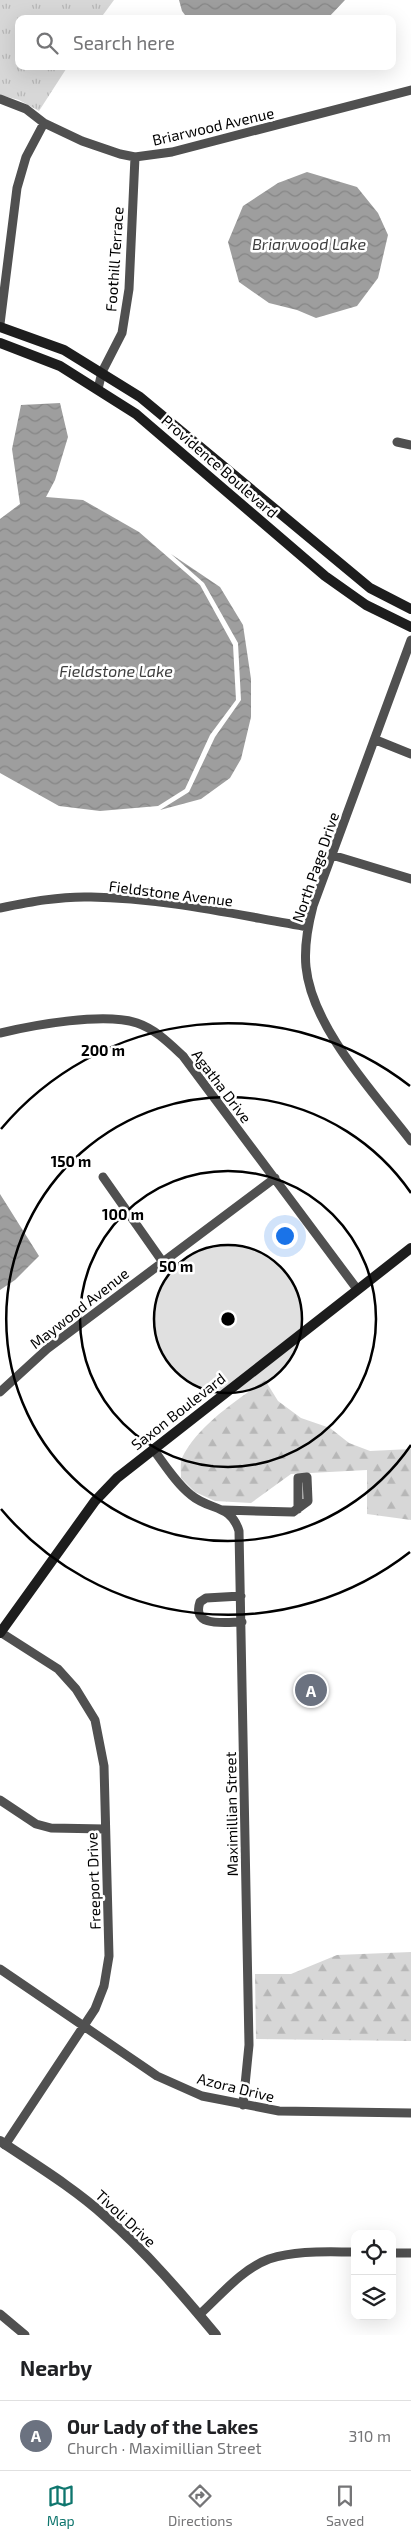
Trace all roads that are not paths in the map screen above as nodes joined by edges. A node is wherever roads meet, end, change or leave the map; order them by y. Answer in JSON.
{"nodes":[{"id":1,"x":411,"y":90,"type":"edge"},
{"id":2,"x":0,"y":100,"type":"edge"},
{"id":3,"x":44,"y":123,"type":"junction"},
{"id":4,"x":135,"y":157,"type":"junction"},
{"id":5,"x":0,"y":325,"type":"edge"},
{"id":6,"x":0,"y":343,"type":"edge"},
{"id":7,"x":102,"y":372,"type":"junction"},
{"id":8,"x":98,"y":388,"type":"junction"},
{"id":9,"x":398,"y":442,"type":"dead end"},
{"id":10,"x":411,"y":445,"type":"edge"},
{"id":11,"x":411,"y":609,"type":"edge"},
{"id":12,"x":411,"y":628,"type":"edge"},
{"id":13,"x":411,"y":640,"type":"edge"},
{"id":14,"x":376,"y":740,"type":"junction"},
{"id":15,"x":411,"y":754,"type":"edge"},
{"id":16,"x":332,"y":855,"type":"junction"},
{"id":17,"x":411,"y":879,"type":"edge"},
{"id":18,"x":0,"y":908,"type":"edge"},
{"id":19,"x":308,"y":927,"type":"junction"},
{"id":20,"x":0,"y":1033,"type":"edge"},
{"id":21,"x":411,"y":1141,"type":"edge"},
{"id":22,"x":103,"y":1177,"type":"dead end"},
{"id":23,"x":275,"y":1178,"type":"junction"},
{"id":24,"x":411,"y":1248,"type":"edge"},
{"id":25,"x":162,"y":1261,"type":"junction"},
{"id":26,"x":357,"y":1289,"type":"junction"},
{"id":27,"x":0,"y":1392,"type":"edge"},
{"id":28,"x":153,"y":1449,"type":"junction"},
{"id":29,"x":298,"y":1509,"type":"dead end"},
{"id":30,"x":223,"y":1510,"type":"junction"},
{"id":31,"x":241,"y":1596,"type":"junction"},
{"id":32,"x":242,"y":1622,"type":"junction"},
{"id":33,"x":0,"y":1632,"type":"edge"},
{"id":34,"x":0,"y":1800,"type":"edge"},
{"id":35,"x":105,"y":1829,"type":"junction"},
{"id":36,"x":0,"y":1969,"type":"edge"},
{"id":37,"x":83,"y":2025,"type":"junction"},
{"id":38,"x":243,"y":2105,"type":"junction"},
{"id":39,"x":411,"y":2113,"type":"edge"},
{"id":40,"x":2,"y":2143,"type":"edge"},
{"id":41,"x":351,"y":2252,"type":"edge"},
{"id":42,"x":396,"y":2252,"type":"edge"},
{"id":43,"x":411,"y":2253,"type":"edge"},
{"id":44,"x":0,"y":2314,"type":"edge"},
{"id":45,"x":199,"y":2315,"type":"junction"},
{"id":46,"x":25,"y":2335,"type":"edge"},
{"id":47,"x":216,"y":2335,"type":"edge"}],
"edges":[{"from":1,"to":4,"type":"street","name":"Briarwood Avenue"},
{"from":2,"to":3,"type":"street","name":"Briarwood Avenue"},
{"from":3,"to":4,"type":"street","name":"Briarwood Avenue"},
{"from":3,"to":5,"type":"street"},
{"from":4,"to":7,"type":"street","name":"Foothill Terrace"},
{"from":5,"to":7,"type":"main road","name":"Providence Boulevard"},
{"from":6,"to":8,"type":"main road","name":"Providence Boulevard"},
{"from":7,"to":8,"type":"street","name":"Foothill Terrace"},
{"from":7,"to":11,"type":"main road","name":"Providence Boulevard"},
{"from":8,"to":12,"type":"main road","name":"Providence Boulevard"},
{"from":9,"to":10,"type":"street"},
{"from":13,"to":14,"type":"street","name":"North Page Drive"},
{"from":14,"to":15,"type":"street"},
{"from":14,"to":16,"type":"street","name":"North Page Drive"},
{"from":16,"to":17,"type":"street"},
{"from":16,"to":19,"type":"street","name":"North Page Drive"},
{"from":18,"to":19,"type":"street","name":"Fieldstone Avenue"},
{"from":19,"to":21,"type":"street","name":"North Page Drive"},
{"from":20,"to":23,"type":"street","name":"Agatha Drive"},
{"from":22,"to":25,"type":"street"},
{"from":23,"to":25,"type":"street","name":"Maywood Avenue"},
{"from":23,"to":26,"type":"street","name":"Agatha Drive"},
{"from":24,"to":26,"type":"main road","name":"Saxon Boulevard"},
{"from":25,"to":27,"type":"street","name":"Maywood Avenue"},
{"from":26,"to":28,"type":"main road","name":"Saxon Boulevard"},
{"from":28,"to":30,"type":"street"},
{"from":28,"to":33,"type":"main road","name":"Saxon Boulevard"},
{"from":29,"to":30,"type":"street"},
{"from":30,"to":31,"type":"street","name":"Maximillian Street"},
{"from":31,"to":32,"type":"street","name":"Maximillian Street"},
{"from":31,"to":32,"type":"street"},
{"from":32,"to":38,"type":"street","name":"Maximillian Street"},
{"from":33,"to":35,"type":"street","name":"Freeport Drive"},
{"from":34,"to":35,"type":"street"},
{"from":35,"to":37,"type":"street","name":"Freeport Drive"},
{"from":36,"to":37,"type":"street","name":"Azora Drive"},
{"from":37,"to":38,"type":"street","name":"Azora Drive"},
{"from":37,"to":40,"type":"street","name":"Freeport Drive"},
{"from":38,"to":39,"type":"street","name":"Azora Drive"},
{"from":40,"to":45,"type":"street","name":"Tivoli Drive"},
{"from":41,"to":45,"type":"street"},
{"from":42,"to":43,"type":"street"},
{"from":44,"to":46,"type":"street"},
{"from":45,"to":47,"type":"street","name":"Tivoli Drive"}]}
